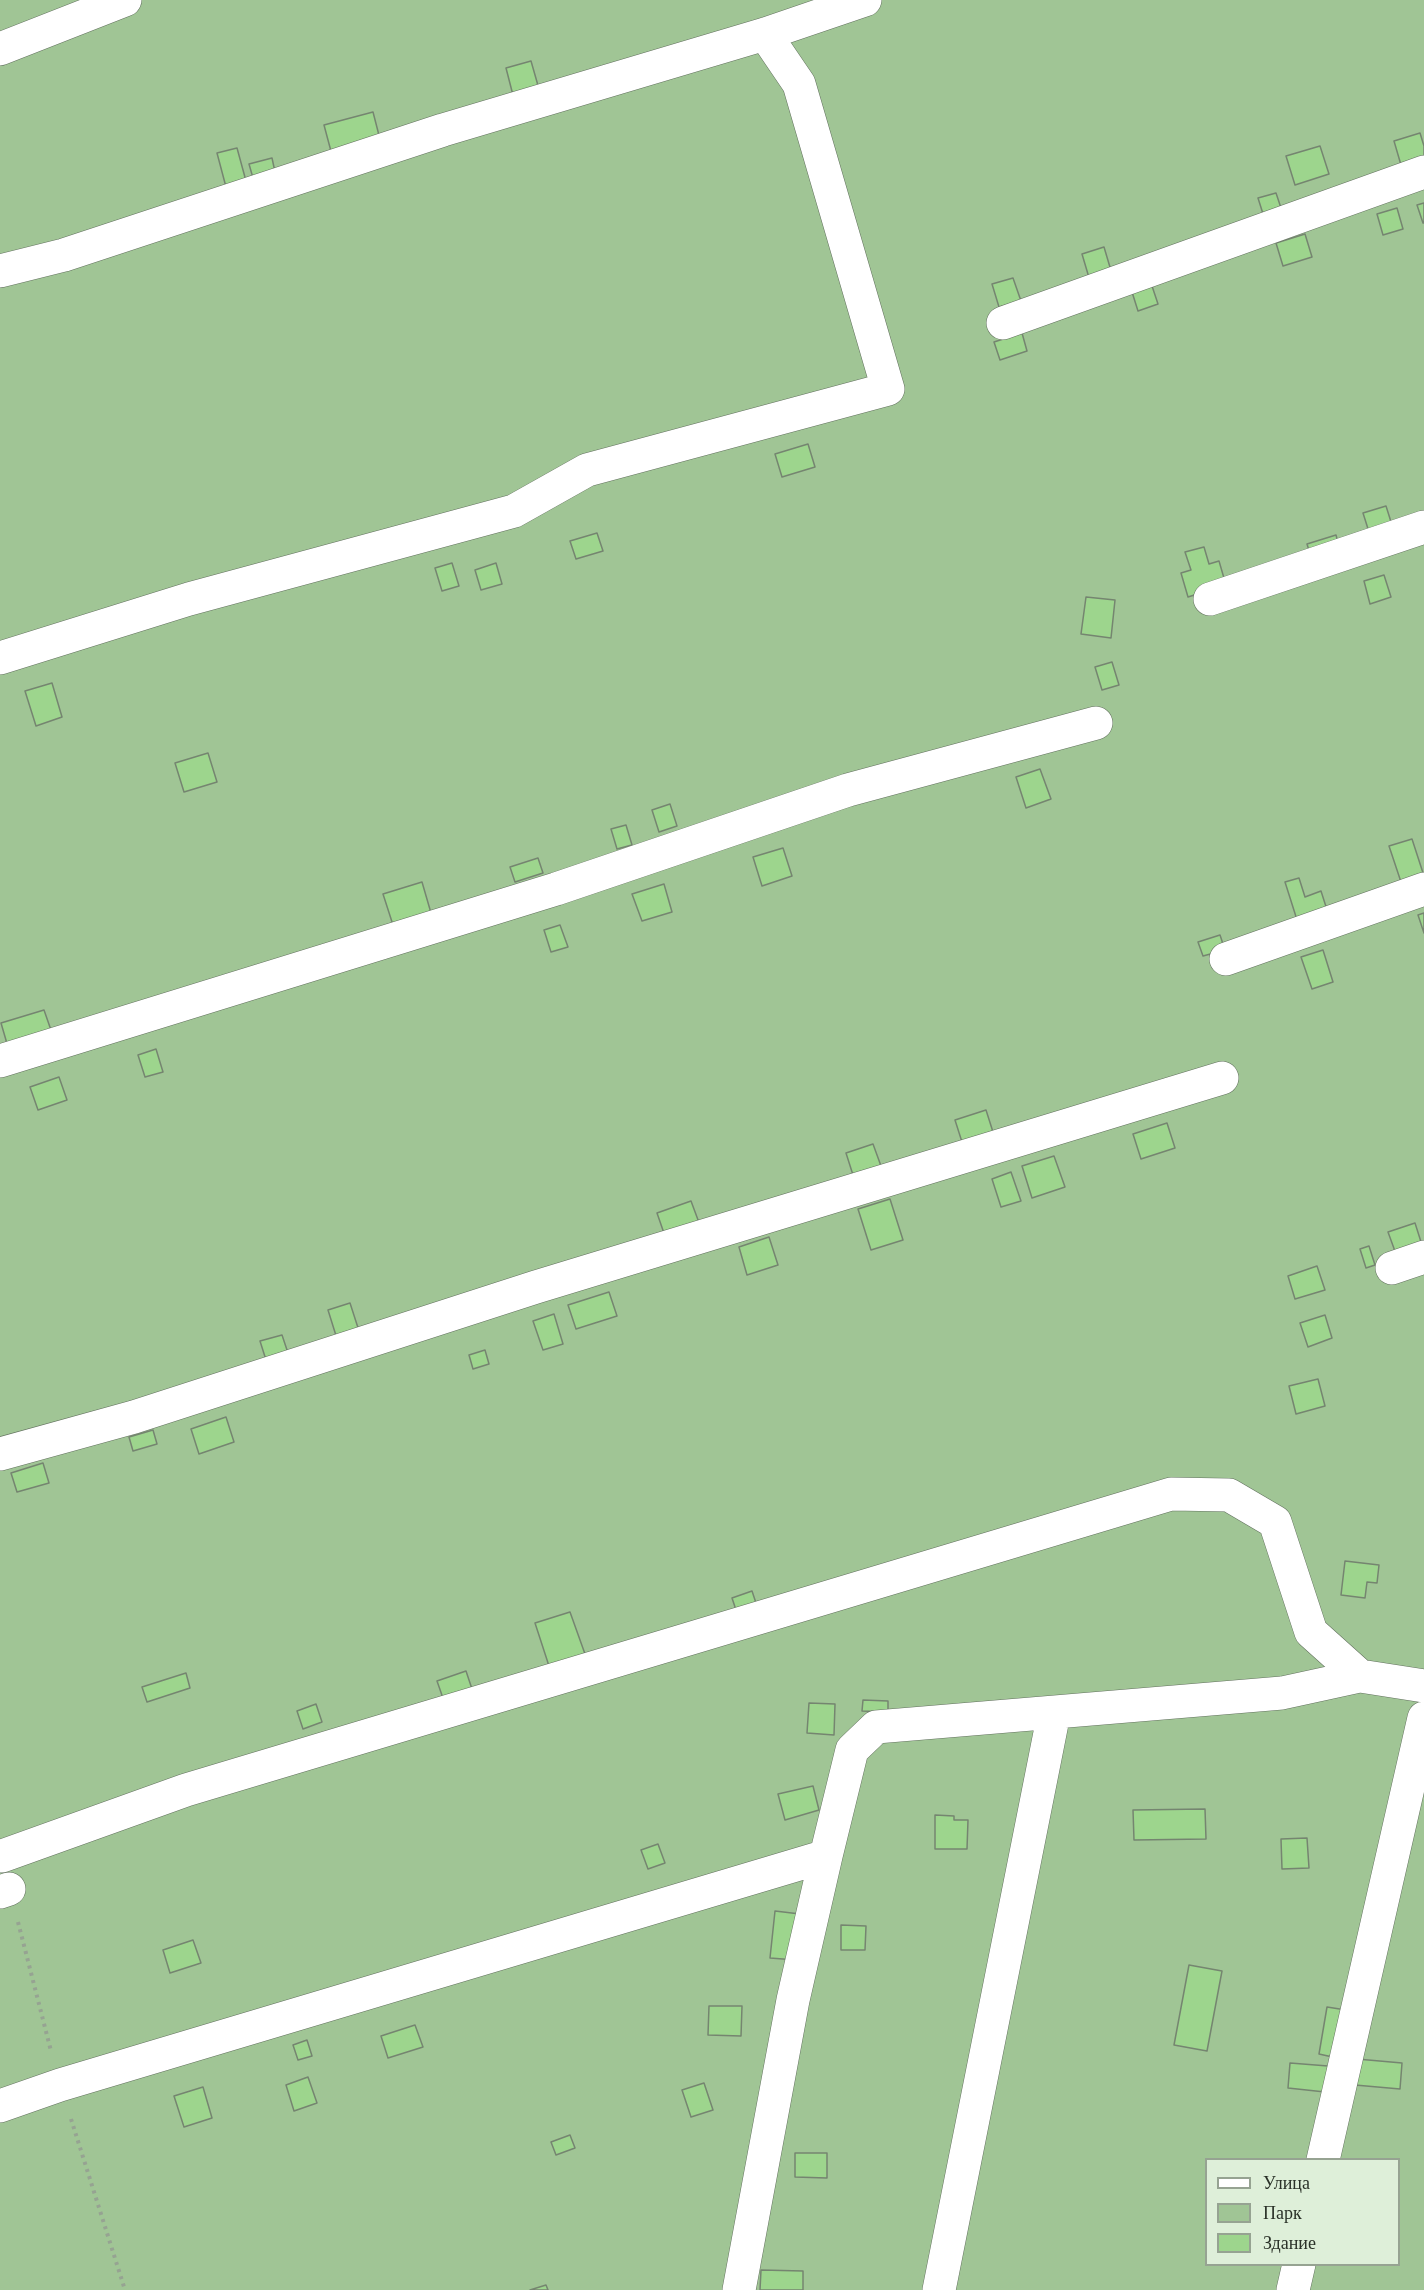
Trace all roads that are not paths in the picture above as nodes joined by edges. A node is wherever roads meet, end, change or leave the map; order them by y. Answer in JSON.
{"nodes":[{"id":1,"x":121,"y":0,"type":"edge"},
{"id":2,"x":865,"y":0,"type":"edge"},
{"id":3,"x":765,"y":34,"type":"junction"},
{"id":4,"x":0,"y":49,"type":"edge"},
{"id":5,"x":1424,"y":172,"type":"edge"},
{"id":6,"x":0,"y":271,"type":"edge"},
{"id":7,"x":1003,"y":323,"type":"dead end"},
{"id":8,"x":1424,"y":527,"type":"edge"},
{"id":9,"x":1210,"y":599,"type":"dead end"},
{"id":10,"x":0,"y":658,"type":"edge"},
{"id":11,"x":1096,"y":723,"type":"dead end"},
{"id":12,"x":1424,"y":889,"type":"edge"},
{"id":13,"x":1226,"y":959,"type":"dead end"},
{"id":14,"x":0,"y":1061,"type":"edge"},
{"id":15,"x":1222,"y":1078,"type":"dead end"},
{"id":16,"x":1424,"y":1257,"type":"edge"},
{"id":17,"x":1392,"y":1268,"type":"dead end"},
{"id":18,"x":0,"y":1454,"type":"edge"},
{"id":19,"x":1360,"y":1676,"type":"junction"},
{"id":20,"x":1424,"y":1686,"type":"edge"},
{"id":21,"x":1054,"y":1713,"type":"junction"},
{"id":22,"x":1424,"y":1718,"type":"edge"},
{"id":23,"x":2,"y":1856,"type":"dead end"},
{"id":24,"x":826,"y":1856,"type":"junction"},
{"id":25,"x":0,"y":2106,"type":"edge"},
{"id":26,"x":1323,"y":2158,"type":"edge"},
{"id":27,"x":1299,"y":2266,"type":"edge"},
{"id":28,"x":739,"y":2290,"type":"edge"},
{"id":29,"x":939,"y":2290,"type":"edge"},
{"id":30,"x":1293,"y":2290,"type":"edge"}],
"edges":[{"from":1,"to":4,"type":"lane"},
{"from":2,"to":3,"type":"lane"},
{"from":3,"to":6,"type":"lane"},
{"from":3,"to":10,"type":"lane"},
{"from":5,"to":7,"type":"lane"},
{"from":8,"to":9,"type":"lane"},
{"from":11,"to":14,"type":"lane"},
{"from":12,"to":13,"type":"lane"},
{"from":15,"to":18,"type":"lane"},
{"from":16,"to":17,"type":"lane"},
{"from":19,"to":20,"type":"lane"},
{"from":19,"to":21,"type":"lane"},
{"from":19,"to":23,"type":"lane"},
{"from":21,"to":24,"type":"lane"},
{"from":21,"to":29,"type":"lane"},
{"from":22,"to":26,"type":"lane"},
{"from":24,"to":25,"type":"lane"},
{"from":24,"to":28,"type":"lane"},
{"from":27,"to":30,"type":"lane"}]}
